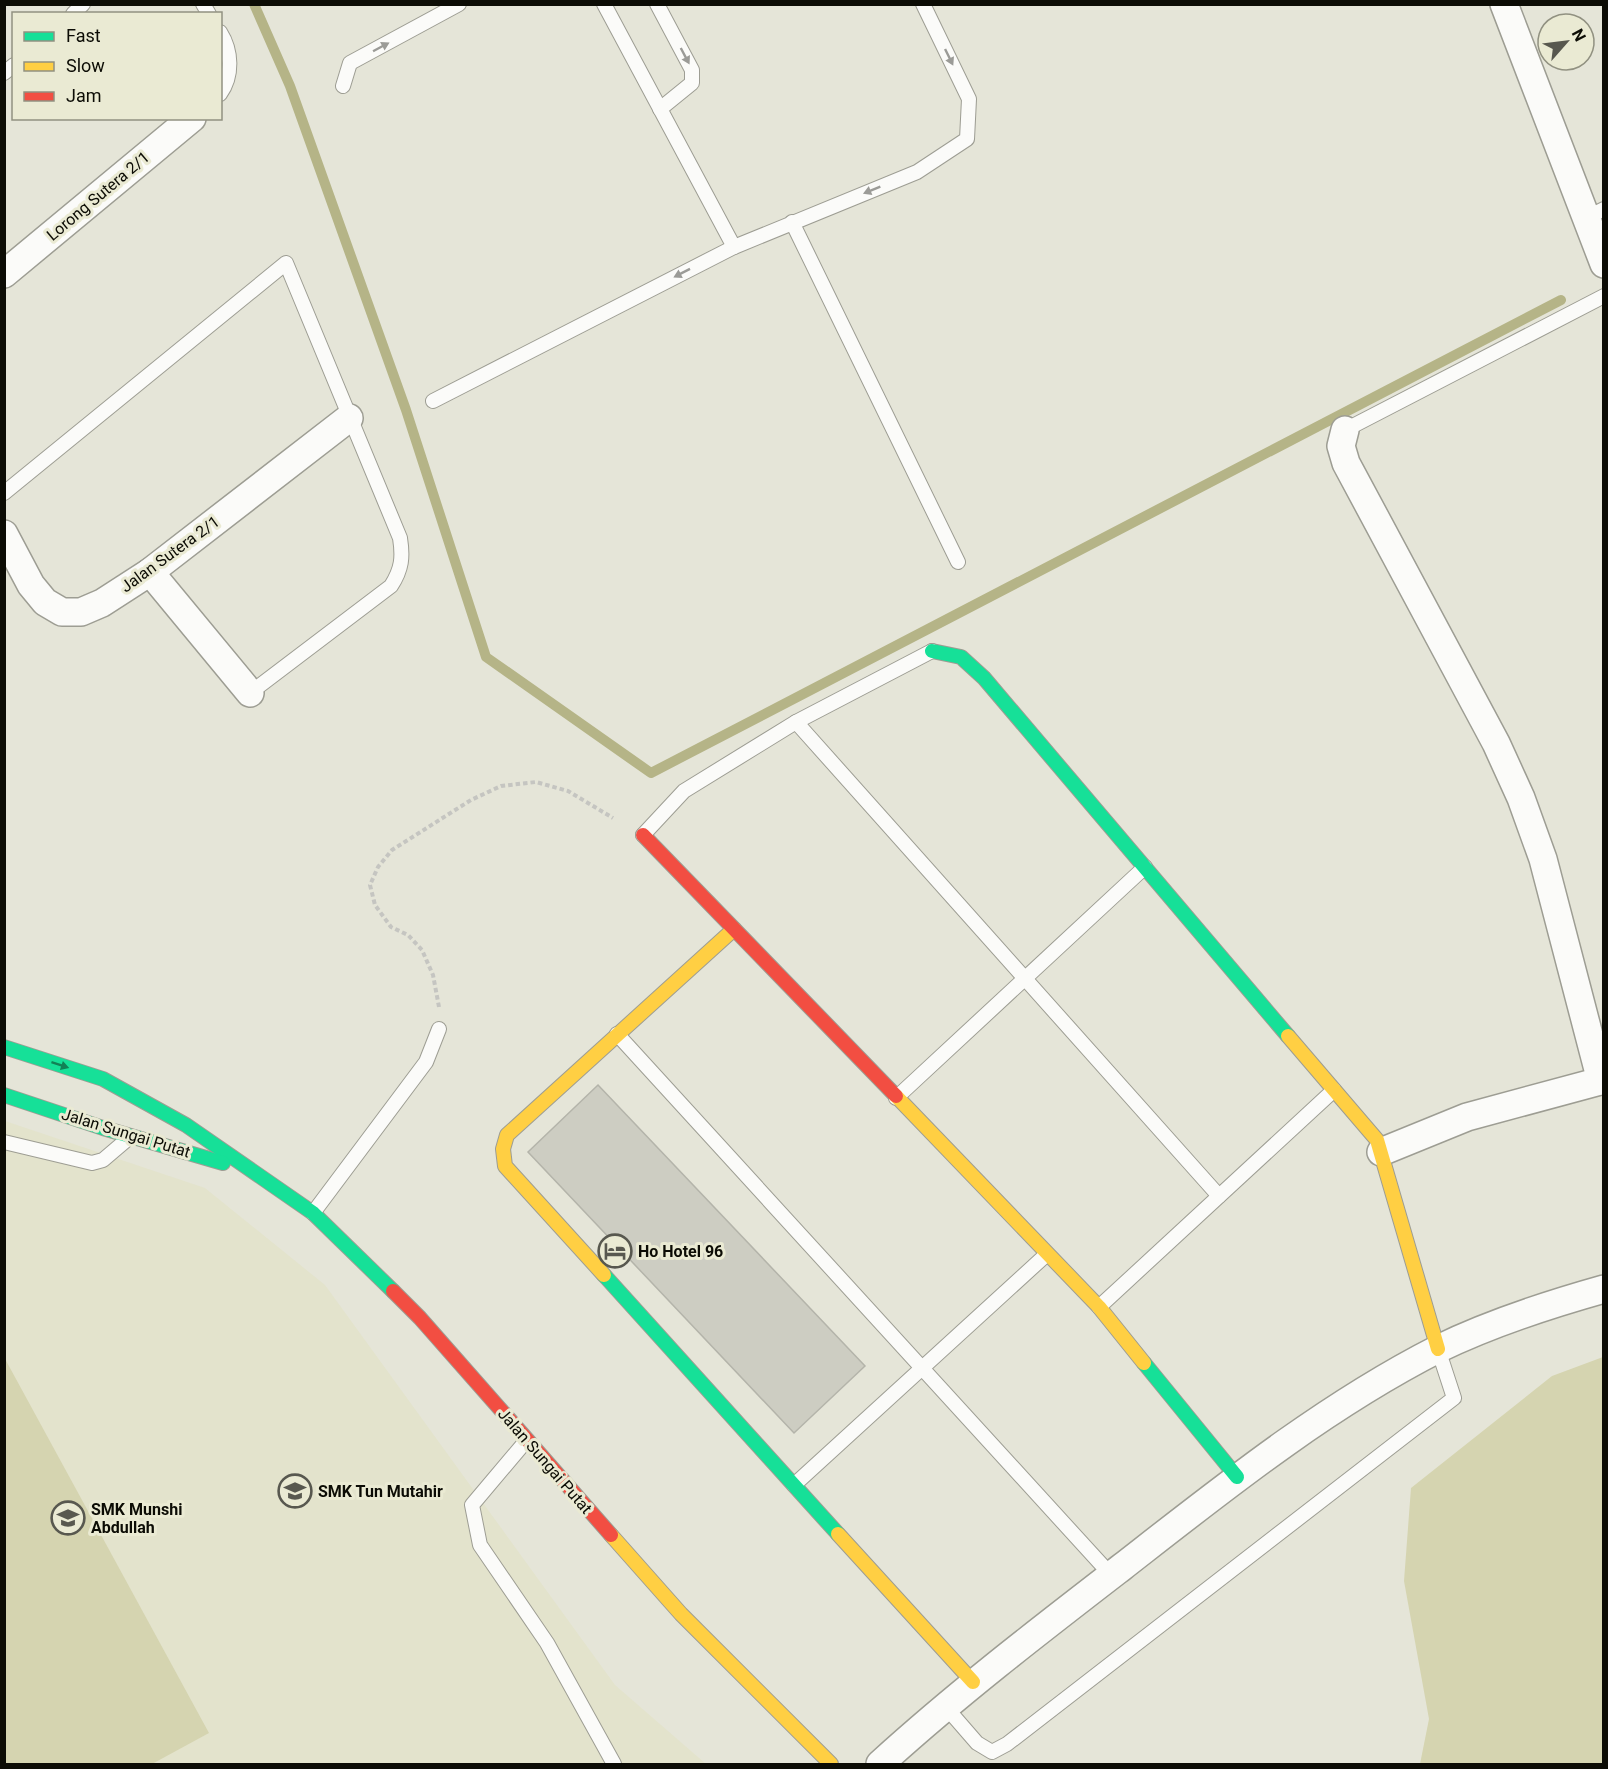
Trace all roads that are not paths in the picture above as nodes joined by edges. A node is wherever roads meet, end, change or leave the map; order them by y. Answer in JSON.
{"nodes":[{"id":1,"x":459,"y":4,"type":"edge"},
{"id":2,"x":604,"y":4,"type":"edge"},
{"id":3,"x":657,"y":4,"type":"edge"},
{"id":4,"x":923,"y":4,"type":"edge"},
{"id":5,"x":1504,"y":4,"type":"edge"},
{"id":6,"x":222,"y":37,"type":"edge"},
{"id":7,"x":343,"y":86,"type":"dead end"},
{"id":8,"x":222,"y":91,"type":"edge"},
{"id":9,"x":660,"y":109,"type":"junction"},
{"id":10,"x":190,"y":120,"type":"edge"},
{"id":11,"x":1595,"y":214,"type":"edge"},
{"id":12,"x":792,"y":222,"type":"junction"},
{"id":13,"x":734,"y":246,"type":"junction"},
{"id":14,"x":1604,"y":264,"type":"edge"},
{"id":15,"x":4,"y":274,"type":"edge"},
{"id":16,"x":1604,"y":296,"type":"edge"},
{"id":17,"x":433,"y":401,"type":"dead end"},
{"id":18,"x":349,"y":418,"type":"junction"},
{"id":19,"x":1345,"y":430,"type":"joint"},
{"id":20,"x":4,"y":493,"type":"edge"},
{"id":21,"x":4,"y":534,"type":"edge"},
{"id":22,"x":958,"y":562,"type":"dead end"},
{"id":23,"x":150,"y":572,"type":"junction"},
{"id":24,"x":932,"y":651,"type":"joint"},
{"id":25,"x":250,"y":693,"type":"joint"},
{"id":26,"x":796,"y":722,"type":"junction"},
{"id":27,"x":642,"y":835,"type":"joint"},
{"id":28,"x":1145,"y":867,"type":"junction"},
{"id":29,"x":734,"y":929,"type":"junction"},
{"id":30,"x":1024,"y":978,"type":"junction"},
{"id":31,"x":439,"y":1029,"type":"road end"},
{"id":32,"x":616,"y":1033,"type":"junction"},
{"id":33,"x":4,"y":1047,"type":"edge"},
{"id":34,"x":1602,"y":1080,"type":"edge"},
{"id":35,"x":1334,"y":1090,"type":"junction"},
{"id":36,"x":4,"y":1095,"type":"edge"},
{"id":37,"x":896,"y":1098,"type":"junction"},
{"id":38,"x":131,"y":1136,"type":"junction"},
{"id":39,"x":4,"y":1142,"type":"edge"},
{"id":40,"x":1381,"y":1152,"type":"junction"},
{"id":41,"x":248,"y":1170,"type":"junction"},
{"id":42,"x":1219,"y":1196,"type":"junction"},
{"id":43,"x":313,"y":1213,"type":"junction"},
{"id":44,"x":1047,"y":1254,"type":"junction"},
{"id":45,"x":1604,"y":1289,"type":"edge"},
{"id":46,"x":1099,"y":1307,"type":"junction"},
{"id":47,"x":1438,"y":1349,"type":"junction"},
{"id":48,"x":922,"y":1368,"type":"junction"},
{"id":49,"x":526,"y":1441,"type":"junction"},
{"id":50,"x":1237,"y":1477,"type":"junction"},
{"id":51,"x":794,"y":1485,"type":"junction"},
{"id":52,"x":1112,"y":1575,"type":"junction"},
{"id":53,"x":974,"y":1682,"type":"junction"},
{"id":54,"x":944,"y":1706,"type":"junction"},
{"id":55,"x":614,"y":1764,"type":"edge"},
{"id":56,"x":831,"y":1764,"type":"edge"},
{"id":57,"x":880,"y":1764,"type":"edge"}],
"edges":[{"from":7,"to":1,"type":"lane","one_way":true},
{"from":2,"to":9,"type":"lane"},
{"from":3,"to":9,"type":"lane","one_way":true},
{"from":4,"to":12,"type":"lane","one_way":true},
{"from":5,"to":11,"type":"street"},
{"from":6,"to":8,"type":"lane"},
{"from":9,"to":13,"type":"lane"},
{"from":10,"to":15,"type":"street","name":"Lorong Sutera 2/1"},
{"from":11,"to":14,"type":"street"},
{"from":12,"to":13,"type":"lane"},
{"from":12,"to":22,"type":"lane"},
{"from":13,"to":17,"type":"lane","one_way":true},
{"from":16,"to":19,"type":"lane"},
{"from":18,"to":20,"type":"lane"},
{"from":18,"to":23,"type":"street","name":"Jalan Sutera 2/1"},
{"from":18,"to":25,"type":"lane"},
{"from":19,"to":34,"type":"street"},
{"from":21,"to":23,"type":"street","name":"Jalan Sutera 2/1"},
{"from":23,"to":25,"type":"street"},
{"from":24,"to":26,"type":"lane"},
{"from":24,"to":28,"type":"street"},
{"from":26,"to":27,"type":"lane"},
{"from":26,"to":30,"type":"lane"},
{"from":27,"to":29,"type":"street"},
{"from":28,"to":30,"type":"lane"},
{"from":28,"to":35,"type":"street"},
{"from":29,"to":32,"type":"street"},
{"from":29,"to":37,"type":"street"},
{"from":30,"to":37,"type":"lane"},
{"from":30,"to":42,"type":"lane"},
{"from":31,"to":43,"type":"lane"},
{"from":32,"to":48,"type":"lane"},
{"from":32,"to":51,"type":"street"},
{"from":33,"to":41,"type":"street","name":"Jalan Sungai Putat","one_way":true},
{"from":34,"to":40,"type":"street"},
{"from":35,"to":40,"type":"street"},
{"from":35,"to":42,"type":"lane"},
{"from":36,"to":38,"type":"street","name":"Jalan Sungai Putat"},
{"from":37,"to":44,"type":"street"},
{"from":38,"to":39,"type":"lane"},
{"from":38,"to":41,"type":"street","name":"Jalan Sungai Putat"},
{"from":40,"to":47,"type":"street"},
{"from":41,"to":43,"type":"street","name":"Jalan Sungai Putat"},
{"from":42,"to":46,"type":"lane"},
{"from":43,"to":49,"type":"street","name":"Jalan Sungai Putat"},
{"from":44,"to":46,"type":"street"},
{"from":44,"to":48,"type":"lane"},
{"from":45,"to":47,"type":"street"},
{"from":46,"to":50,"type":"street"},
{"from":47,"to":50,"type":"street"},
{"from":47,"to":54,"type":"lane"},
{"from":48,"to":51,"type":"lane"},
{"from":48,"to":52,"type":"lane"},
{"from":49,"to":55,"type":"lane"},
{"from":49,"to":56,"type":"street","name":"Jalan Sungai Putat"},
{"from":50,"to":52,"type":"street"},
{"from":51,"to":53,"type":"street"},
{"from":52,"to":53,"type":"street"},
{"from":53,"to":54,"type":"street"},
{"from":54,"to":57,"type":"street"}]}
